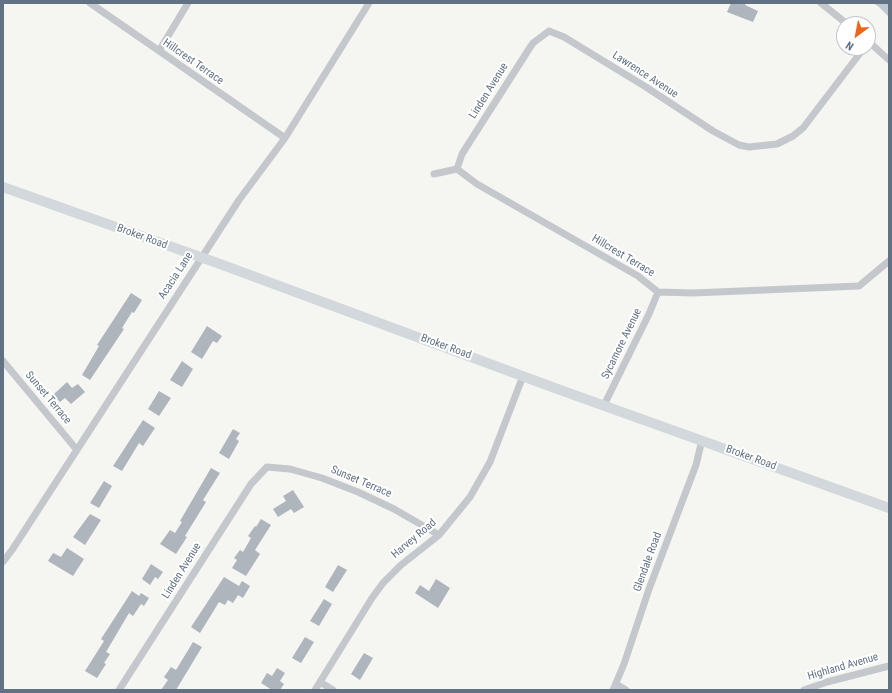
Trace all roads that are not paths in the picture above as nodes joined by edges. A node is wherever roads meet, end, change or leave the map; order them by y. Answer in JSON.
{"nodes":[{"id":1,"x":90,"y":3,"type":"edge"},
{"id":2,"x":188,"y":3,"type":"edge"},
{"id":3,"x":369,"y":3,"type":"edge"},
{"id":4,"x":821,"y":3,"type":"edge"},
{"id":5,"x":837,"y":16,"type":"edge"},
{"id":6,"x":549,"y":32,"type":"joint"},
{"id":7,"x":159,"y":51,"type":"junction"},
{"id":8,"x":876,"y":51,"type":"edge"},
{"id":9,"x":858,"y":56,"type":"edge"},
{"id":10,"x":889,"y":60,"type":"edge"},
{"id":11,"x":285,"y":138,"type":"junction"},
{"id":12,"x":458,"y":169,"type":"junction"},
{"id":13,"x":434,"y":174,"type":"dead end"},
{"id":14,"x":3,"y":187,"type":"edge"},
{"id":15,"x":201,"y":258,"type":"junction"},
{"id":16,"x":889,"y":261,"type":"edge"},
{"id":17,"x":658,"y":292,"type":"junction"},
{"id":18,"x":3,"y":361,"type":"edge"},
{"id":19,"x":523,"y":376,"type":"junction"},
{"id":20,"x":604,"y":405,"type":"junction"},
{"id":21,"x":702,"y":440,"type":"junction"},
{"id":22,"x":77,"y":450,"type":"junction"},
{"id":23,"x":267,"y":467,"type":"joint"},
{"id":24,"x":889,"y":508,"type":"edge"},
{"id":25,"x":439,"y":535,"type":"junction"},
{"id":26,"x":3,"y":562,"type":"edge"},
{"id":27,"x":889,"y":666,"type":"edge"},
{"id":28,"x":320,"y":682,"type":"junction"},
{"id":29,"x":614,"y":687,"type":"edge"},
{"id":30,"x":119,"y":690,"type":"edge"},
{"id":31,"x":315,"y":690,"type":"edge"},
{"id":32,"x":333,"y":690,"type":"edge"},
{"id":33,"x":626,"y":690,"type":"edge"},
{"id":34,"x":804,"y":690,"type":"edge"}],
"edges":[{"from":1,"to":7,"type":"street","name":"Hillcrest Terrace"},
{"from":2,"to":7,"type":"street"},
{"from":3,"to":11,"type":"street","name":"Acacia Lane"},
{"from":4,"to":5,"type":"street"},
{"from":6,"to":9,"type":"street","name":"Lawrence Avenue"},
{"from":6,"to":12,"type":"street","name":"Linden Avenue"},
{"from":7,"to":11,"type":"street","name":"Hillcrest Terrace"},
{"from":8,"to":10,"type":"street"},
{"from":11,"to":15,"type":"street","name":"Acacia Lane"},
{"from":12,"to":13,"type":"street"},
{"from":12,"to":17,"type":"street","name":"Hillcrest Terrace"},
{"from":14,"to":15,"type":"street","name":"Broker Road"},
{"from":15,"to":19,"type":"street","name":"Broker Road"},
{"from":15,"to":22,"type":"street","name":"Acacia Lane"},
{"from":16,"to":17,"type":"street","name":"Hillcrest Terrace"},
{"from":17,"to":20,"type":"street","name":"Sycamore Avenue"},
{"from":18,"to":22,"type":"street","name":"Sunset Terrace"},
{"from":19,"to":20,"type":"street","name":"Broker Road"},
{"from":19,"to":25,"type":"street","name":"Harvey Road"},
{"from":20,"to":21,"type":"street","name":"Broker Road"},
{"from":21,"to":24,"type":"street","name":"Broker Road"},
{"from":21,"to":29,"type":"street","name":"Glendale Road"},
{"from":22,"to":26,"type":"street","name":"Acacia Lane"},
{"from":23,"to":25,"type":"street","name":"Sunset Terrace"},
{"from":23,"to":30,"type":"street","name":"Linden Avenue"},
{"from":25,"to":28,"type":"street","name":"Harvey Road"},
{"from":27,"to":34,"type":"street","name":"Highland Avenue"},
{"from":28,"to":31,"type":"street","name":"Harvey Road"},
{"from":28,"to":32,"type":"street"},
{"from":29,"to":33,"type":"street"}]}
